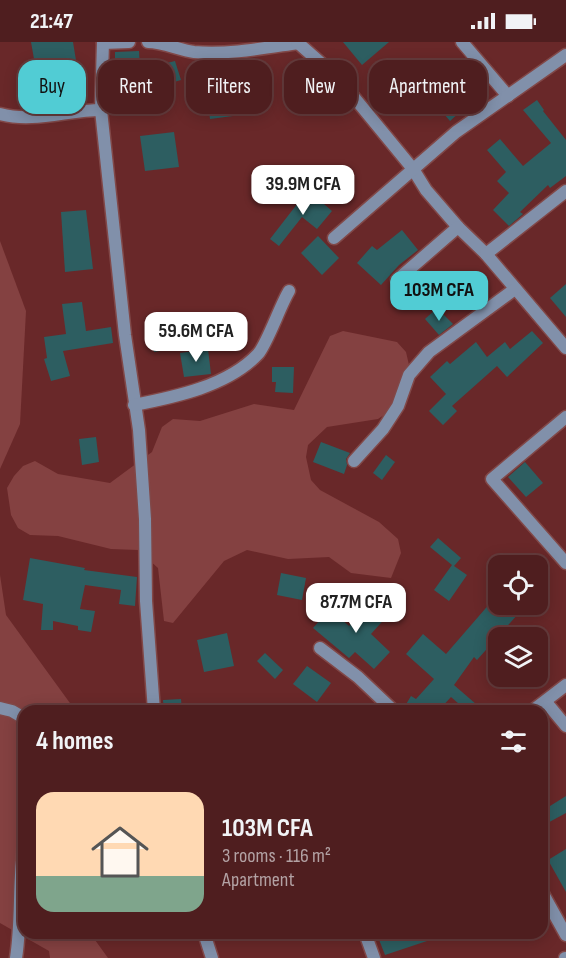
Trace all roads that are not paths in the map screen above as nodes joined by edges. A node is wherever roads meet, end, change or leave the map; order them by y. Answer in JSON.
{"nodes":[{"id":1,"x":129,"y":42,"type":"edge"},
{"id":2,"x":148,"y":42,"type":"edge"},
{"id":3,"x":298,"y":42,"type":"edge"},
{"id":4,"x":462,"y":42,"type":"edge"},
{"id":5,"x":103,"y":43,"type":"edge"},
{"id":6,"x":566,"y":55,"type":"edge"},
{"id":7,"x":102,"y":60,"type":"edge"},
{"id":8,"x":508,"y":96,"type":"junction"},
{"id":9,"x":98,"y":110,"type":"edge"},
{"id":10,"x":0,"y":114,"type":"edge"},
{"id":11,"x":101,"y":114,"type":"edge"},
{"id":12,"x":413,"y":169,"type":"junction"},
{"id":13,"x":566,"y":191,"type":"edge"},
{"id":14,"x":458,"y":227,"type":"junction"},
{"id":15,"x":334,"y":238,"type":"dead end"},
{"id":16,"x":486,"y":254,"type":"junction"},
{"id":17,"x":397,"y":279,"type":"dead end"},
{"id":18,"x":515,"y":289,"type":"junction"},
{"id":19,"x":289,"y":291,"type":"dead end"},
{"id":20,"x":566,"y":348,"type":"edge"},
{"id":21,"x":134,"y":405,"type":"junction"},
{"id":22,"x":566,"y":417,"type":"edge"},
{"id":23,"x":354,"y":460,"type":"dead end"},
{"id":24,"x":566,"y":563,"type":"edge"},
{"id":25,"x":320,"y":648,"type":"dead end"},
{"id":26,"x":566,"y":685,"type":"edge"},
{"id":27,"x":546,"y":702,"type":"junction"},
{"id":28,"x":154,"y":705,"type":"edge"},
{"id":29,"x":388,"y":705,"type":"edge"},
{"id":30,"x":541,"y":705,"type":"edge"},
{"id":31,"x":0,"y":708,"type":"edge"},
{"id":32,"x":18,"y":714,"type":"edge"},
{"id":33,"x":566,"y":726,"type":"edge"},
{"id":34,"x":548,"y":903,"type":"edge"},
{"id":35,"x":566,"y":935,"type":"edge"},
{"id":36,"x":20,"y":939,"type":"edge"},
{"id":37,"x":206,"y":939,"type":"edge"},
{"id":38,"x":367,"y":939,"type":"edge"},
{"id":39,"x":16,"y":958,"type":"edge"},
{"id":40,"x":212,"y":958,"type":"edge"},
{"id":41,"x":374,"y":958,"type":"edge"}],
"edges":[{"from":1,"to":5,"type":"street"},
{"from":2,"to":3,"type":"street"},
{"from":3,"to":12,"type":"street"},
{"from":4,"to":8,"type":"street"},
{"from":5,"to":7,"type":"street"},
{"from":6,"to":8,"type":"street"},
{"from":8,"to":12,"type":"street"},
{"from":9,"to":10,"type":"street"},
{"from":11,"to":21,"type":"street"},
{"from":12,"to":14,"type":"street"},
{"from":12,"to":15,"type":"street"},
{"from":13,"to":16,"type":"street"},
{"from":14,"to":16,"type":"street"},
{"from":14,"to":17,"type":"street"},
{"from":16,"to":18,"type":"street"},
{"from":18,"to":20,"type":"street"},
{"from":18,"to":23,"type":"street"},
{"from":19,"to":21,"type":"street"},
{"from":21,"to":28,"type":"street"},
{"from":22,"to":24,"type":"street"},
{"from":25,"to":29,"type":"street"},
{"from":26,"to":27,"type":"street"},
{"from":27,"to":30,"type":"street"},
{"from":27,"to":33,"type":"street"},
{"from":31,"to":32,"type":"street"},
{"from":34,"to":35,"type":"street"},
{"from":36,"to":39,"type":"street"},
{"from":37,"to":40,"type":"street"},
{"from":38,"to":41,"type":"street"}]}
